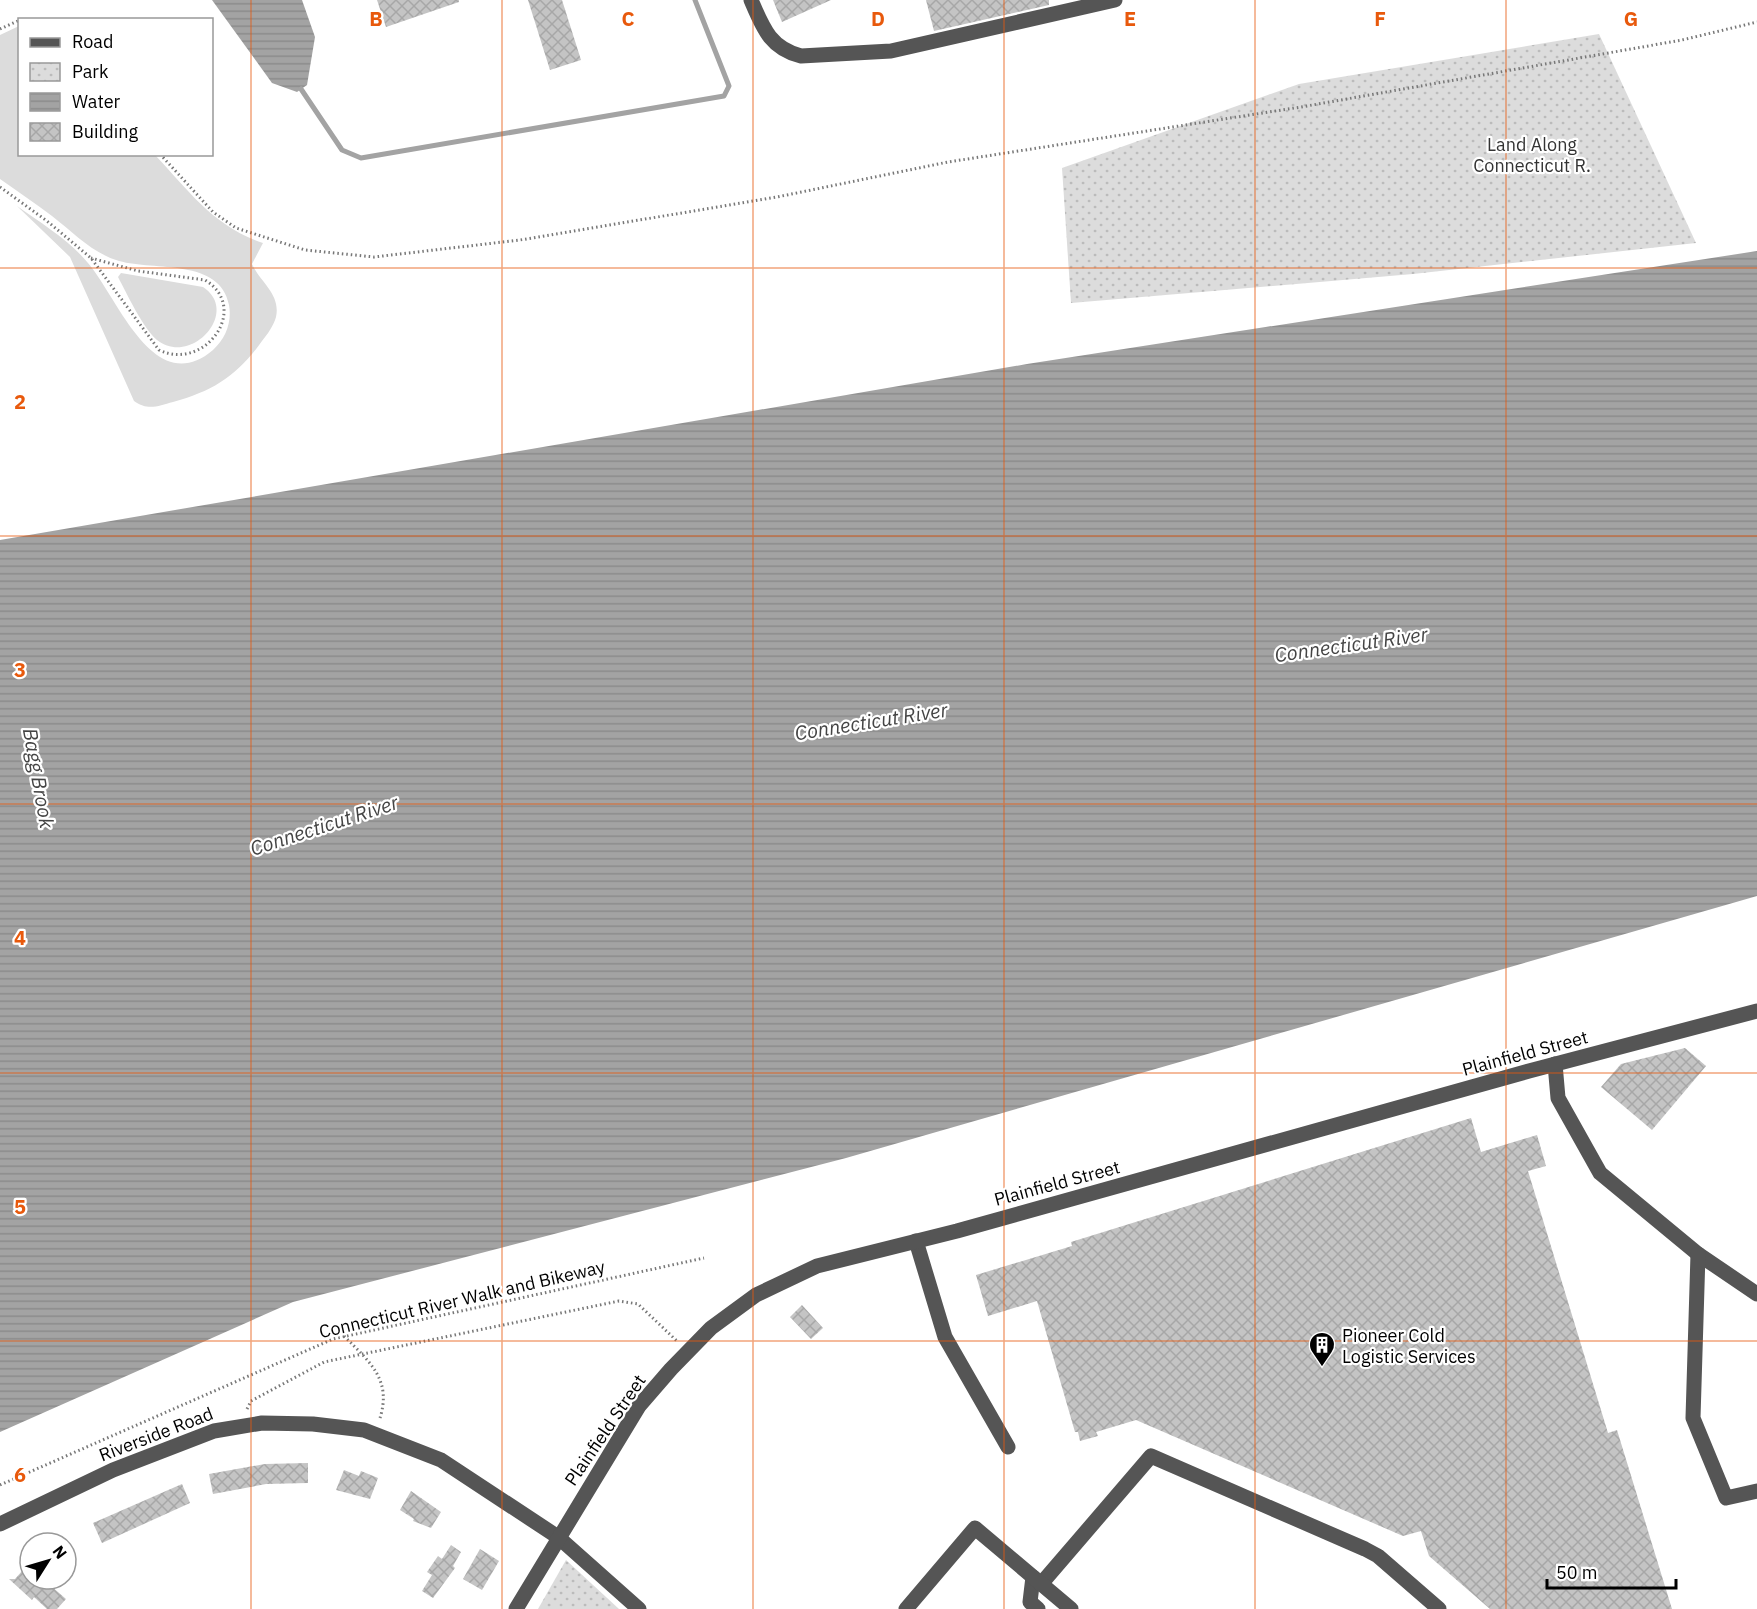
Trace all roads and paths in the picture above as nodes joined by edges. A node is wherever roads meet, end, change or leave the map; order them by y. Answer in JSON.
{"nodes":[{"id":1,"x":751,"y":0,"type":"edge"},
{"id":2,"x":1115,"y":0,"type":"edge"},
{"id":3,"x":18,"y":21,"type":"edge"},
{"id":4,"x":1757,"y":22,"type":"edge"},
{"id":5,"x":0,"y":29,"type":"edge"},
{"id":6,"x":162,"y":156,"type":"edge"},
{"id":7,"x":0,"y":187,"type":"edge"},
{"id":8,"x":91,"y":258,"type":"junction"},
{"id":9,"x":1757,"y":1011,"type":"edge"},
{"id":10,"x":1555,"y":1064,"type":"junction"},
{"id":11,"x":916,"y":1241,"type":"junction"},
{"id":12,"x":1698,"y":1254,"type":"junction"},
{"id":13,"x":704,"y":1258,"type":"dead end"},
{"id":14,"x":1757,"y":1294,"type":"edge"},
{"id":15,"x":344,"y":1336,"type":"junction"},
{"id":16,"x":687,"y":1352,"type":"junction"},
{"id":17,"x":361,"y":1353,"type":"junction"},
{"id":18,"x":240,"y":1426,"type":"junction"},
{"id":19,"x":374,"y":1434,"type":"junction"},
{"id":20,"x":1008,"y":1447,"type":"dead end"},
{"id":21,"x":0,"y":1485,"type":"edge"},
{"id":22,"x":1757,"y":1491,"type":"edge"},
{"id":23,"x":0,"y":1524,"type":"edge"},
{"id":24,"x":558,"y":1537,"type":"junction"},
{"id":25,"x":1037,"y":1580,"type":"junction"},
{"id":26,"x":516,"y":1609,"type":"edge"},
{"id":27,"x":639,"y":1609,"type":"edge"},
{"id":28,"x":906,"y":1609,"type":"edge"},
{"id":29,"x":1038,"y":1609,"type":"edge"},
{"id":30,"x":1071,"y":1609,"type":"edge"},
{"id":31,"x":1439,"y":1609,"type":"edge"}],
"edges":[{"from":1,"to":2,"type":"street"},
{"from":3,"to":5,"type":"path"},
{"from":4,"to":6,"type":"path"},
{"from":7,"to":8,"type":"path"},
{"from":8,"to":8,"type":"path"},
{"from":9,"to":10,"type":"street","name":"Plainfield Street"},
{"from":10,"to":11,"type":"street","name":"Plainfield Street"},
{"from":10,"to":12,"type":"street"},
{"from":11,"to":16,"type":"street","name":"Plainfield Street"},
{"from":11,"to":20,"type":"street"},
{"from":12,"to":14,"type":"street"},
{"from":12,"to":22,"type":"street"},
{"from":13,"to":15,"type":"path","name":"Connecticut River Walk and Bikeway"},
{"from":15,"to":17,"type":"path"},
{"from":15,"to":21,"type":"path","name":"Connecticut River Walk and Bikeway"},
{"from":16,"to":17,"type":"path"},
{"from":16,"to":24,"type":"street","name":"Plainfield Street"},
{"from":17,"to":18,"type":"path"},
{"from":17,"to":19,"type":"path"},
{"from":18,"to":19,"type":"street","name":"Riverside Road"},
{"from":18,"to":23,"type":"street","name":"Riverside Road"},
{"from":19,"to":24,"type":"street","name":"Riverside Road"},
{"from":24,"to":26,"type":"street","name":"Plainfield Street"},
{"from":24,"to":27,"type":"street","name":"Riverside Road"},
{"from":25,"to":28,"type":"street"},
{"from":25,"to":29,"type":"street"},
{"from":25,"to":30,"type":"street"},
{"from":25,"to":31,"type":"street"}]}
